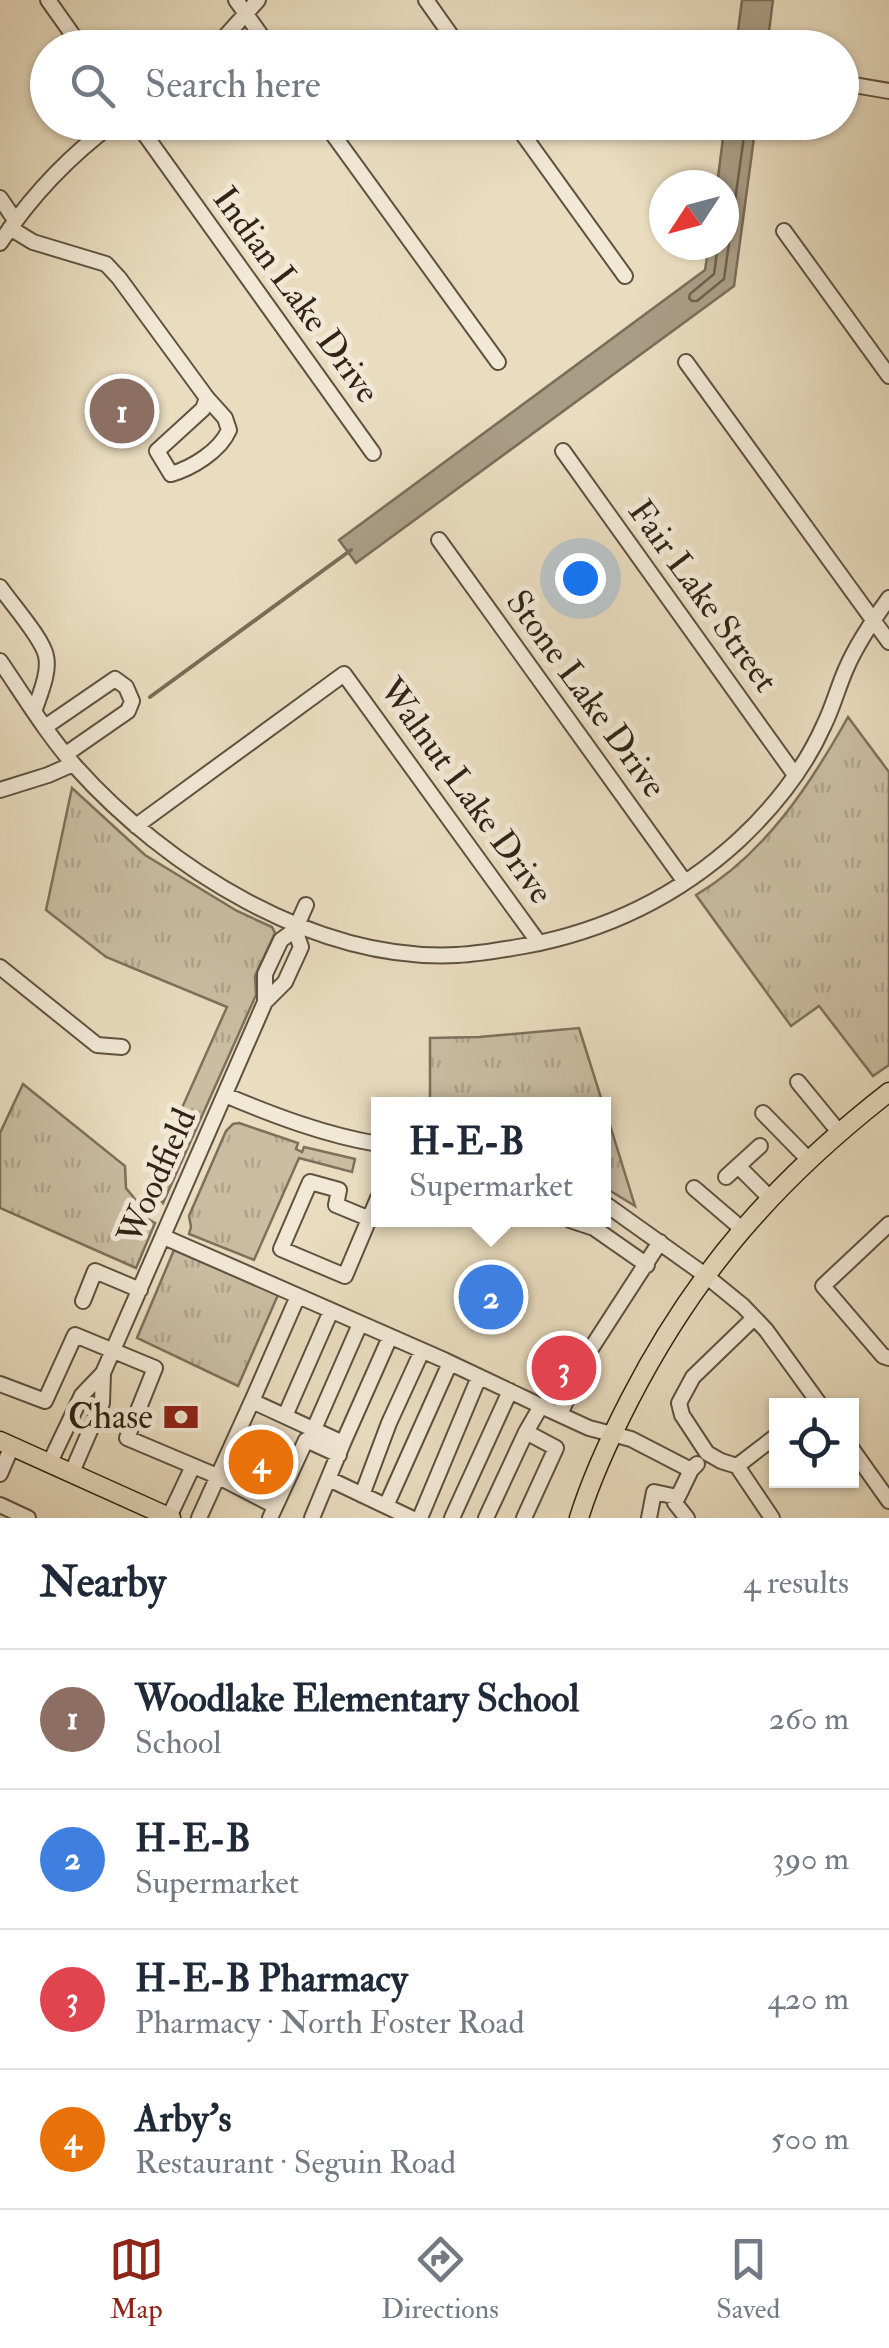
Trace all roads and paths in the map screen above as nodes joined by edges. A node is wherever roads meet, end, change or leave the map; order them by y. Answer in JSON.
{"nodes":[{"id":1,"x":48,"y":0,"type":"edge"},
{"id":2,"x":236,"y":0,"type":"edge"},
{"id":3,"x":258,"y":0,"type":"edge"},
{"id":4,"x":426,"y":0,"type":"edge"},
{"id":5,"x":246,"y":15,"type":"junction"},
{"id":6,"x":69,"y":30,"type":"edge"},
{"id":7,"x":232,"y":30,"type":"edge"},
{"id":8,"x":257,"y":30,"type":"edge"},
{"id":9,"x":447,"y":30,"type":"edge"},
{"id":10,"x":859,"y":86,"type":"edge"},
{"id":11,"x":889,"y":91,"type":"edge"},
{"id":12,"x":93,"y":140,"type":"edge"},
{"id":13,"x":149,"y":140,"type":"edge"},
{"id":14,"x":337,"y":140,"type":"edge"},
{"id":15,"x":527,"y":140,"type":"edge"},
{"id":16,"x":0,"y":198,"type":"edge"},
{"id":17,"x":13,"y":224,"type":"junction"},
{"id":18,"x":784,"y":231,"type":"dead end"},
{"id":19,"x":0,"y":243,"type":"edge"},
{"id":20,"x":625,"y":276,"type":"dead end"},
{"id":21,"x":498,"y":362,"type":"dead end"},
{"id":22,"x":686,"y":362,"type":"dead end"},
{"id":23,"x":889,"y":376,"type":"edge"},
{"id":24,"x":207,"y":398,"type":"junction"},
{"id":25,"x":563,"y":452,"type":"dead end"},
{"id":26,"x":373,"y":453,"type":"dead end"},
{"id":27,"x":439,"y":540,"type":"dead end"},
{"id":28,"x":0,"y":587,"type":"edge"},
{"id":29,"x":889,"y":598,"type":"edge"},
{"id":30,"x":873,"y":620,"type":"junction"},
{"id":31,"x":889,"y":642,"type":"edge"},
{"id":32,"x":0,"y":661,"type":"edge"},
{"id":33,"x":34,"y":712,"type":"junction"},
{"id":34,"x":45,"y":727,"type":"junction"},
{"id":35,"x":69,"y":759,"type":"junction"},
{"id":36,"x":795,"y":775,"type":"junction"},
{"id":37,"x":0,"y":790,"type":"edge"},
{"id":38,"x":136,"y":826,"type":"junction"},
{"id":39,"x":685,"y":882,"type":"junction"},
{"id":40,"x":306,"y":906,"type":"dead end"},
{"id":41,"x":296,"y":927,"type":"junction"},
{"id":42,"x":539,"y":943,"type":"junction"},
{"id":43,"x":0,"y":967,"type":"edge"},
{"id":44,"x":265,"y":1002,"type":"junction"},
{"id":45,"x":122,"y":1047,"type":"dead end"},
{"id":46,"x":798,"y":1082,"type":"dead end"},
{"id":47,"x":889,"y":1092,"type":"edge"},
{"id":48,"x":225,"y":1095,"type":"junction"},
{"id":49,"x":763,"y":1113,"type":"dead end"},
{"id":50,"x":840,"y":1132,"type":"junction"},
{"id":51,"x":371,"y":1142,"type":"edge"},
{"id":52,"x":760,"y":1146,"type":"dead end"},
{"id":53,"x":808,"y":1160,"type":"junction"},
{"id":54,"x":738,"y":1166,"type":"junction"},
{"id":55,"x":726,"y":1177,"type":"dead end"},
{"id":56,"x":694,"y":1188,"type":"dead end"},
{"id":57,"x":770,"y":1198,"type":"junction"},
{"id":58,"x":611,"y":1207,"type":"edge"},
{"id":59,"x":370,"y":1219,"type":"joint"},
{"id":60,"x":889,"y":1224,"type":"edge"},
{"id":61,"x":591,"y":1227,"type":"edge"},
{"id":62,"x":742,"y":1229,"type":"junction"},
{"id":63,"x":164,"y":1237,"type":"junction"},
{"id":64,"x":660,"y":1242,"type":"junction"},
{"id":65,"x":647,"y":1266,"type":"junction"},
{"id":66,"x":705,"y":1274,"type":"junction"},
{"id":67,"x":140,"y":1290,"type":"junction"},
{"id":68,"x":298,"y":1296,"type":"junction"},
{"id":69,"x":82,"y":1301,"type":"dead end"},
{"id":70,"x":331,"y":1311,"type":"junction"},
{"id":71,"x":754,"y":1318,"type":"junction"},
{"id":72,"x":360,"y":1324,"type":"junction"},
{"id":73,"x":390,"y":1337,"type":"junction"},
{"id":74,"x":114,"y":1349,"type":"junction"},
{"id":75,"x":422,"y":1351,"type":"junction"},
{"id":76,"x":889,"y":1358,"type":"edge"},
{"id":77,"x":584,"y":1361,"type":"dead end"},
{"id":78,"x":450,"y":1363,"type":"junction"},
{"id":79,"x":103,"y":1373,"type":"junction"},
{"id":80,"x":479,"y":1376,"type":"junction"},
{"id":81,"x":575,"y":1382,"type":"dead end"},
{"id":82,"x":0,"y":1384,"type":"edge"},
{"id":83,"x":510,"y":1391,"type":"junction"},
{"id":84,"x":814,"y":1398,"type":"edge"},
{"id":85,"x":252,"y":1401,"type":"junction"},
{"id":86,"x":540,"y":1406,"type":"junction"},
{"id":87,"x":560,"y":1414,"type":"junction"},
{"id":88,"x":285,"y":1416,"type":"junction"},
{"id":89,"x":314,"y":1430,"type":"junction"},
{"id":90,"x":526,"y":1432,"type":"junction"},
{"id":91,"x":611,"y":1434,"type":"junction"},
{"id":92,"x":769,"y":1441,"type":"edge"},
{"id":93,"x":6,"y":1443,"type":"edge"},
{"id":94,"x":341,"y":1449,"type":"junction"},
{"id":95,"x":707,"y":1453,"type":"junction"},
{"id":96,"x":859,"y":1459,"type":"edge"},
{"id":97,"x":50,"y":1462,"type":"junction"},
{"id":98,"x":193,"y":1466,"type":"junction"},
{"id":99,"x":736,"y":1466,"type":"junction"},
{"id":100,"x":691,"y":1470,"type":"junction"},
{"id":101,"x":72,"y":1472,"type":"junction"},
{"id":102,"x":0,"y":1474,"type":"edge"},
{"id":103,"x":217,"y":1476,"type":"junction"},
{"id":104,"x":328,"y":1479,"type":"junction"},
{"id":105,"x":362,"y":1495,"type":"junction"},
{"id":106,"x":677,"y":1497,"type":"junction"},
{"id":107,"x":889,"y":1501,"type":"edge"},
{"id":108,"x":0,"y":1506,"type":"edge"},
{"id":109,"x":386,"y":1506,"type":"junction"},
{"id":110,"x":272,"y":1512,"type":"edge"},
{"id":111,"x":149,"y":1513,"type":"edge"},
{"id":112,"x":768,"y":1513,"type":"edge"},
{"id":113,"x":314,"y":1517,"type":"edge"},
{"id":114,"x":28,"y":1518,"type":"edge"},
{"id":115,"x":170,"y":1518,"type":"edge"},
{"id":116,"x":199,"y":1518,"type":"edge"},
{"id":117,"x":411,"y":1518,"type":"edge"},
{"id":118,"x":420,"y":1518,"type":"edge"},
{"id":119,"x":452,"y":1518,"type":"edge"},
{"id":120,"x":486,"y":1518,"type":"edge"},
{"id":121,"x":524,"y":1518,"type":"edge"},
{"id":122,"x":579,"y":1518,"type":"edge"},
{"id":123,"x":649,"y":1518,"type":"edge"},
{"id":124,"x":687,"y":1518,"type":"edge"},
{"id":125,"x":752,"y":1518,"type":"edge"}],
"edges":[{"from":1,"to":6,"type":"street"},
{"from":2,"to":5,"type":"street"},
{"from":3,"to":5,"type":"street"},
{"from":4,"to":9,"type":"street"},
{"from":5,"to":7,"type":"street"},
{"from":5,"to":8,"type":"street"},
{"from":10,"to":11,"type":"street"},
{"from":12,"to":17,"type":"street"},
{"from":13,"to":26,"type":"street","name":"Indian Lake Drive"},
{"from":14,"to":21,"type":"street"},
{"from":15,"to":20,"type":"street"},
{"from":16,"to":17,"type":"street"},
{"from":17,"to":19,"type":"street"},
{"from":17,"to":24,"type":"street"},
{"from":18,"to":23,"type":"street"},
{"from":22,"to":30,"type":"street"},
{"from":24,"to":24,"type":"street"},
{"from":25,"to":36,"type":"street","name":"Fair Lake Street"},
{"from":27,"to":39,"type":"street","name":"Stone Lake Drive"},
{"from":28,"to":33,"type":"street"},
{"from":29,"to":30,"type":"street"},
{"from":30,"to":31,"type":"street"},
{"from":30,"to":36,"type":"street"},
{"from":32,"to":33,"type":"street"},
{"from":33,"to":34,"type":"street"},
{"from":34,"to":35,"type":"street"},
{"from":34,"to":35,"type":"street"},
{"from":35,"to":37,"type":"street"},
{"from":35,"to":38,"type":"street"},
{"from":36,"to":39,"type":"street"},
{"from":38,"to":41,"type":"street"},
{"from":38,"to":42,"type":"street","name":"Walnut Lake Drive"},
{"from":39,"to":42,"type":"street"},
{"from":40,"to":41,"type":"street"},
{"from":41,"to":42,"type":"street"},
{"from":41,"to":44,"type":"street","name":"Woodfield"},
{"from":41,"to":44,"type":"street","name":"Woodfield"},
{"from":43,"to":45,"type":"street"},
{"from":44,"to":48,"type":"street","name":"Woodfield"},
{"from":46,"to":50,"type":"street"},
{"from":47,"to":50,"type":"main road"},
{"from":48,"to":51,"type":"street"},
{"from":48,"to":63,"type":"street","name":"Woodfield"},
{"from":49,"to":53,"type":"street"},
{"from":50,"to":53,"type":"main road"},
{"from":52,"to":54,"type":"street"},
{"from":53,"to":57,"type":"main road"},
{"from":54,"to":55,"type":"street"},
{"from":54,"to":57,"type":"street"},
{"from":56,"to":62,"type":"street"},
{"from":57,"to":62,"type":"main road"},
{"from":58,"to":64,"type":"street"},
{"from":59,"to":59,"type":"street"},
{"from":60,"to":76,"type":"street"},
{"from":61,"to":65,"type":"street"},
{"from":62,"to":66,"type":"main road"},
{"from":63,"to":67,"type":"street","name":"Woodfield"},
{"from":63,"to":68,"type":"street"},
{"from":64,"to":65,"type":"street"},
{"from":64,"to":66,"type":"street"},
{"from":65,"to":77,"type":"street"},
{"from":66,"to":71,"type":"street"},
{"from":66,"to":91,"type":"main road"},
{"from":67,"to":69,"type":"street"},
{"from":67,"to":74,"type":"street","name":"Woodfield"},
{"from":68,"to":70,"type":"street"},
{"from":68,"to":85,"type":"street"},
{"from":70,"to":72,"type":"street"},
{"from":70,"to":88,"type":"street"},
{"from":71,"to":84,"type":"street"},
{"from":71,"to":95,"type":"street"},
{"from":72,"to":73,"type":"street"},
{"from":72,"to":89,"type":"street"},
{"from":73,"to":75,"type":"street"},
{"from":73,"to":94,"type":"street"},
{"from":74,"to":79,"type":"street","name":"Woodfield"},
{"from":74,"to":82,"type":"street"},
{"from":74,"to":98,"type":"street"},
{"from":75,"to":78,"type":"street"},
{"from":75,"to":105,"type":"street"},
{"from":78,"to":80,"type":"street"},
{"from":78,"to":109,"type":"street"},
{"from":79,"to":97,"type":"street","name":"Woodfield"},
{"from":79,"to":101,"type":"street","name":"Woodfield"},
{"from":80,"to":83,"type":"street"},
{"from":80,"to":118,"type":"street"},
{"from":81,"to":87,"type":"street"},
{"from":83,"to":86,"type":"street"},
{"from":83,"to":119,"type":"street"},
{"from":85,"to":88,"type":"street"},
{"from":85,"to":103,"type":"street"},
{"from":86,"to":87,"type":"street"},
{"from":86,"to":90,"type":"street"},
{"from":87,"to":91,"type":"street"},
{"from":88,"to":89,"type":"street"},
{"from":89,"to":94,"type":"street"},
{"from":90,"to":120,"type":"street"},
{"from":90,"to":121,"type":"street"},
{"from":91,"to":100,"type":"street"},
{"from":91,"to":122,"type":"main road"},
{"from":92,"to":99,"type":"street"},
{"from":93,"to":97,"type":"main road"},
{"from":93,"to":102,"type":"street"},
{"from":94,"to":104,"type":"street"},
{"from":94,"to":110,"type":"street"},
{"from":95,"to":99,"type":"street"},
{"from":95,"to":100,"type":"street"},
{"from":96,"to":107,"type":"street"},
{"from":97,"to":101,"type":"main road"},
{"from":98,"to":103,"type":"street"},
{"from":98,"to":115,"type":"street"},
{"from":99,"to":112,"type":"street"},
{"from":100,"to":106,"type":"street"},
{"from":101,"to":111,"type":"main road"},
{"from":103,"to":110,"type":"street"},
{"from":103,"to":116,"type":"street"},
{"from":104,"to":105,"type":"street"},
{"from":104,"to":113,"type":"street"},
{"from":105,"to":109,"type":"street"},
{"from":106,"to":123,"type":"street"},
{"from":106,"to":124,"type":"street"},
{"from":108,"to":114,"type":"street"},
{"from":109,"to":117,"type":"street"},
{"from":111,"to":115,"type":"main road"},
{"from":112,"to":125,"type":"street"}]}
